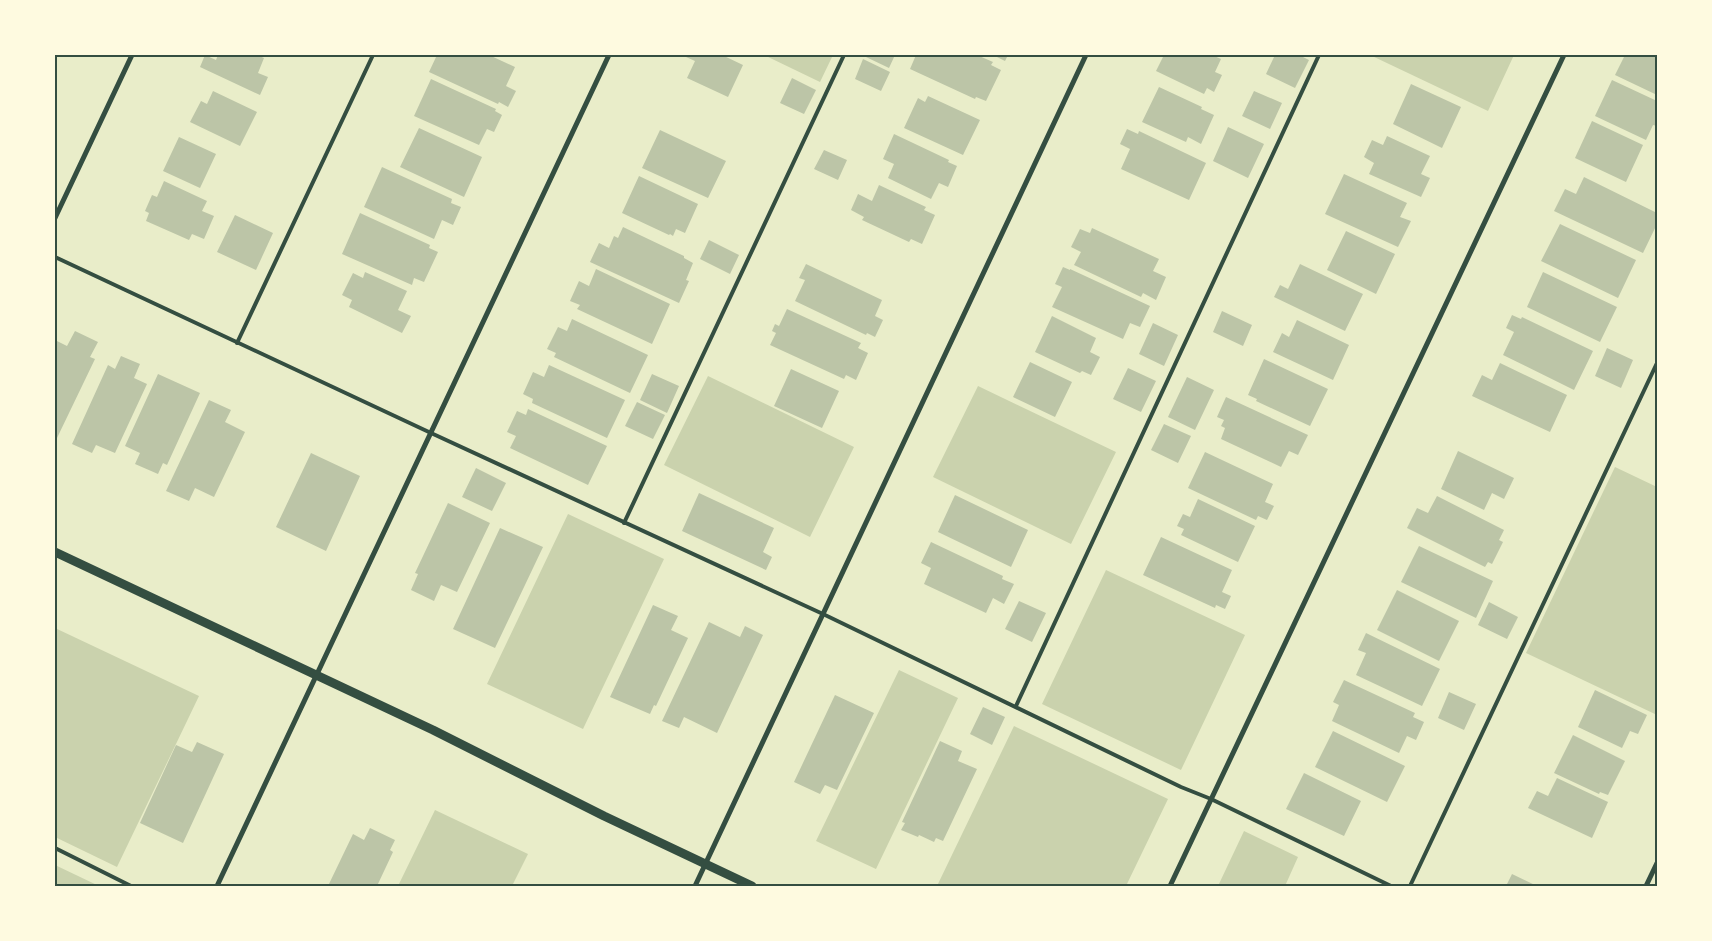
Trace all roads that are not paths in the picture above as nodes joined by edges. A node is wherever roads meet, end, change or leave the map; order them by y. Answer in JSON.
{"nodes":[{"id":1,"x":132,"y":55,"type":"edge"},
{"id":2,"x":372,"y":55,"type":"edge"},
{"id":3,"x":608,"y":55,"type":"edge"},
{"id":4,"x":844,"y":55,"type":"edge"},
{"id":5,"x":1086,"y":55,"type":"edge"},
{"id":6,"x":1320,"y":55,"type":"edge"},
{"id":7,"x":1564,"y":55,"type":"edge"},
{"id":8,"x":55,"y":218,"type":"edge"},
{"id":9,"x":55,"y":257,"type":"edge"},
{"id":10,"x":237,"y":343,"type":"junction"},
{"id":11,"x":1657,"y":363,"type":"edge"},
{"id":12,"x":431,"y":433,"type":"junction"},
{"id":13,"x":624,"y":523,"type":"junction"},
{"id":14,"x":55,"y":552,"type":"edge"},
{"id":15,"x":823,"y":614,"type":"junction"},
{"id":16,"x":317,"y":674,"type":"junction"},
{"id":17,"x":1016,"y":706,"type":"junction"},
{"id":18,"x":1211,"y":799,"type":"junction"},
{"id":19,"x":55,"y":848,"type":"edge"},
{"id":20,"x":706,"y":864,"type":"junction"},
{"id":21,"x":1657,"y":864,"type":"edge"},
{"id":22,"x":130,"y":886,"type":"edge"},
{"id":23,"x":216,"y":886,"type":"edge"},
{"id":24,"x":695,"y":886,"type":"edge"},
{"id":25,"x":752,"y":886,"type":"edge"},
{"id":26,"x":1170,"y":886,"type":"edge"},
{"id":27,"x":1391,"y":886,"type":"edge"},
{"id":28,"x":1410,"y":886,"type":"edge"},
{"id":29,"x":1646,"y":886,"type":"edge"}],
"edges":[{"from":1,"to":8,"type":"street"},
{"from":2,"to":10,"type":"lane"},
{"from":3,"to":12,"type":"street"},
{"from":4,"to":13,"type":"lane"},
{"from":5,"to":15,"type":"street"},
{"from":6,"to":17,"type":"lane"},
{"from":7,"to":18,"type":"street"},
{"from":9,"to":10,"type":"lane"},
{"from":10,"to":12,"type":"lane"},
{"from":11,"to":28,"type":"lane"},
{"from":12,"to":13,"type":"lane"},
{"from":12,"to":16,"type":"street"},
{"from":13,"to":15,"type":"lane"},
{"from":14,"to":16,"type":"street"},
{"from":15,"to":17,"type":"lane"},
{"from":15,"to":20,"type":"street"},
{"from":16,"to":20,"type":"street"},
{"from":16,"to":23,"type":"street"},
{"from":17,"to":18,"type":"lane"},
{"from":18,"to":26,"type":"street"},
{"from":18,"to":27,"type":"lane"},
{"from":19,"to":22,"type":"lane"},
{"from":20,"to":24,"type":"street"},
{"from":20,"to":25,"type":"street"},
{"from":21,"to":29,"type":"street"}]}
